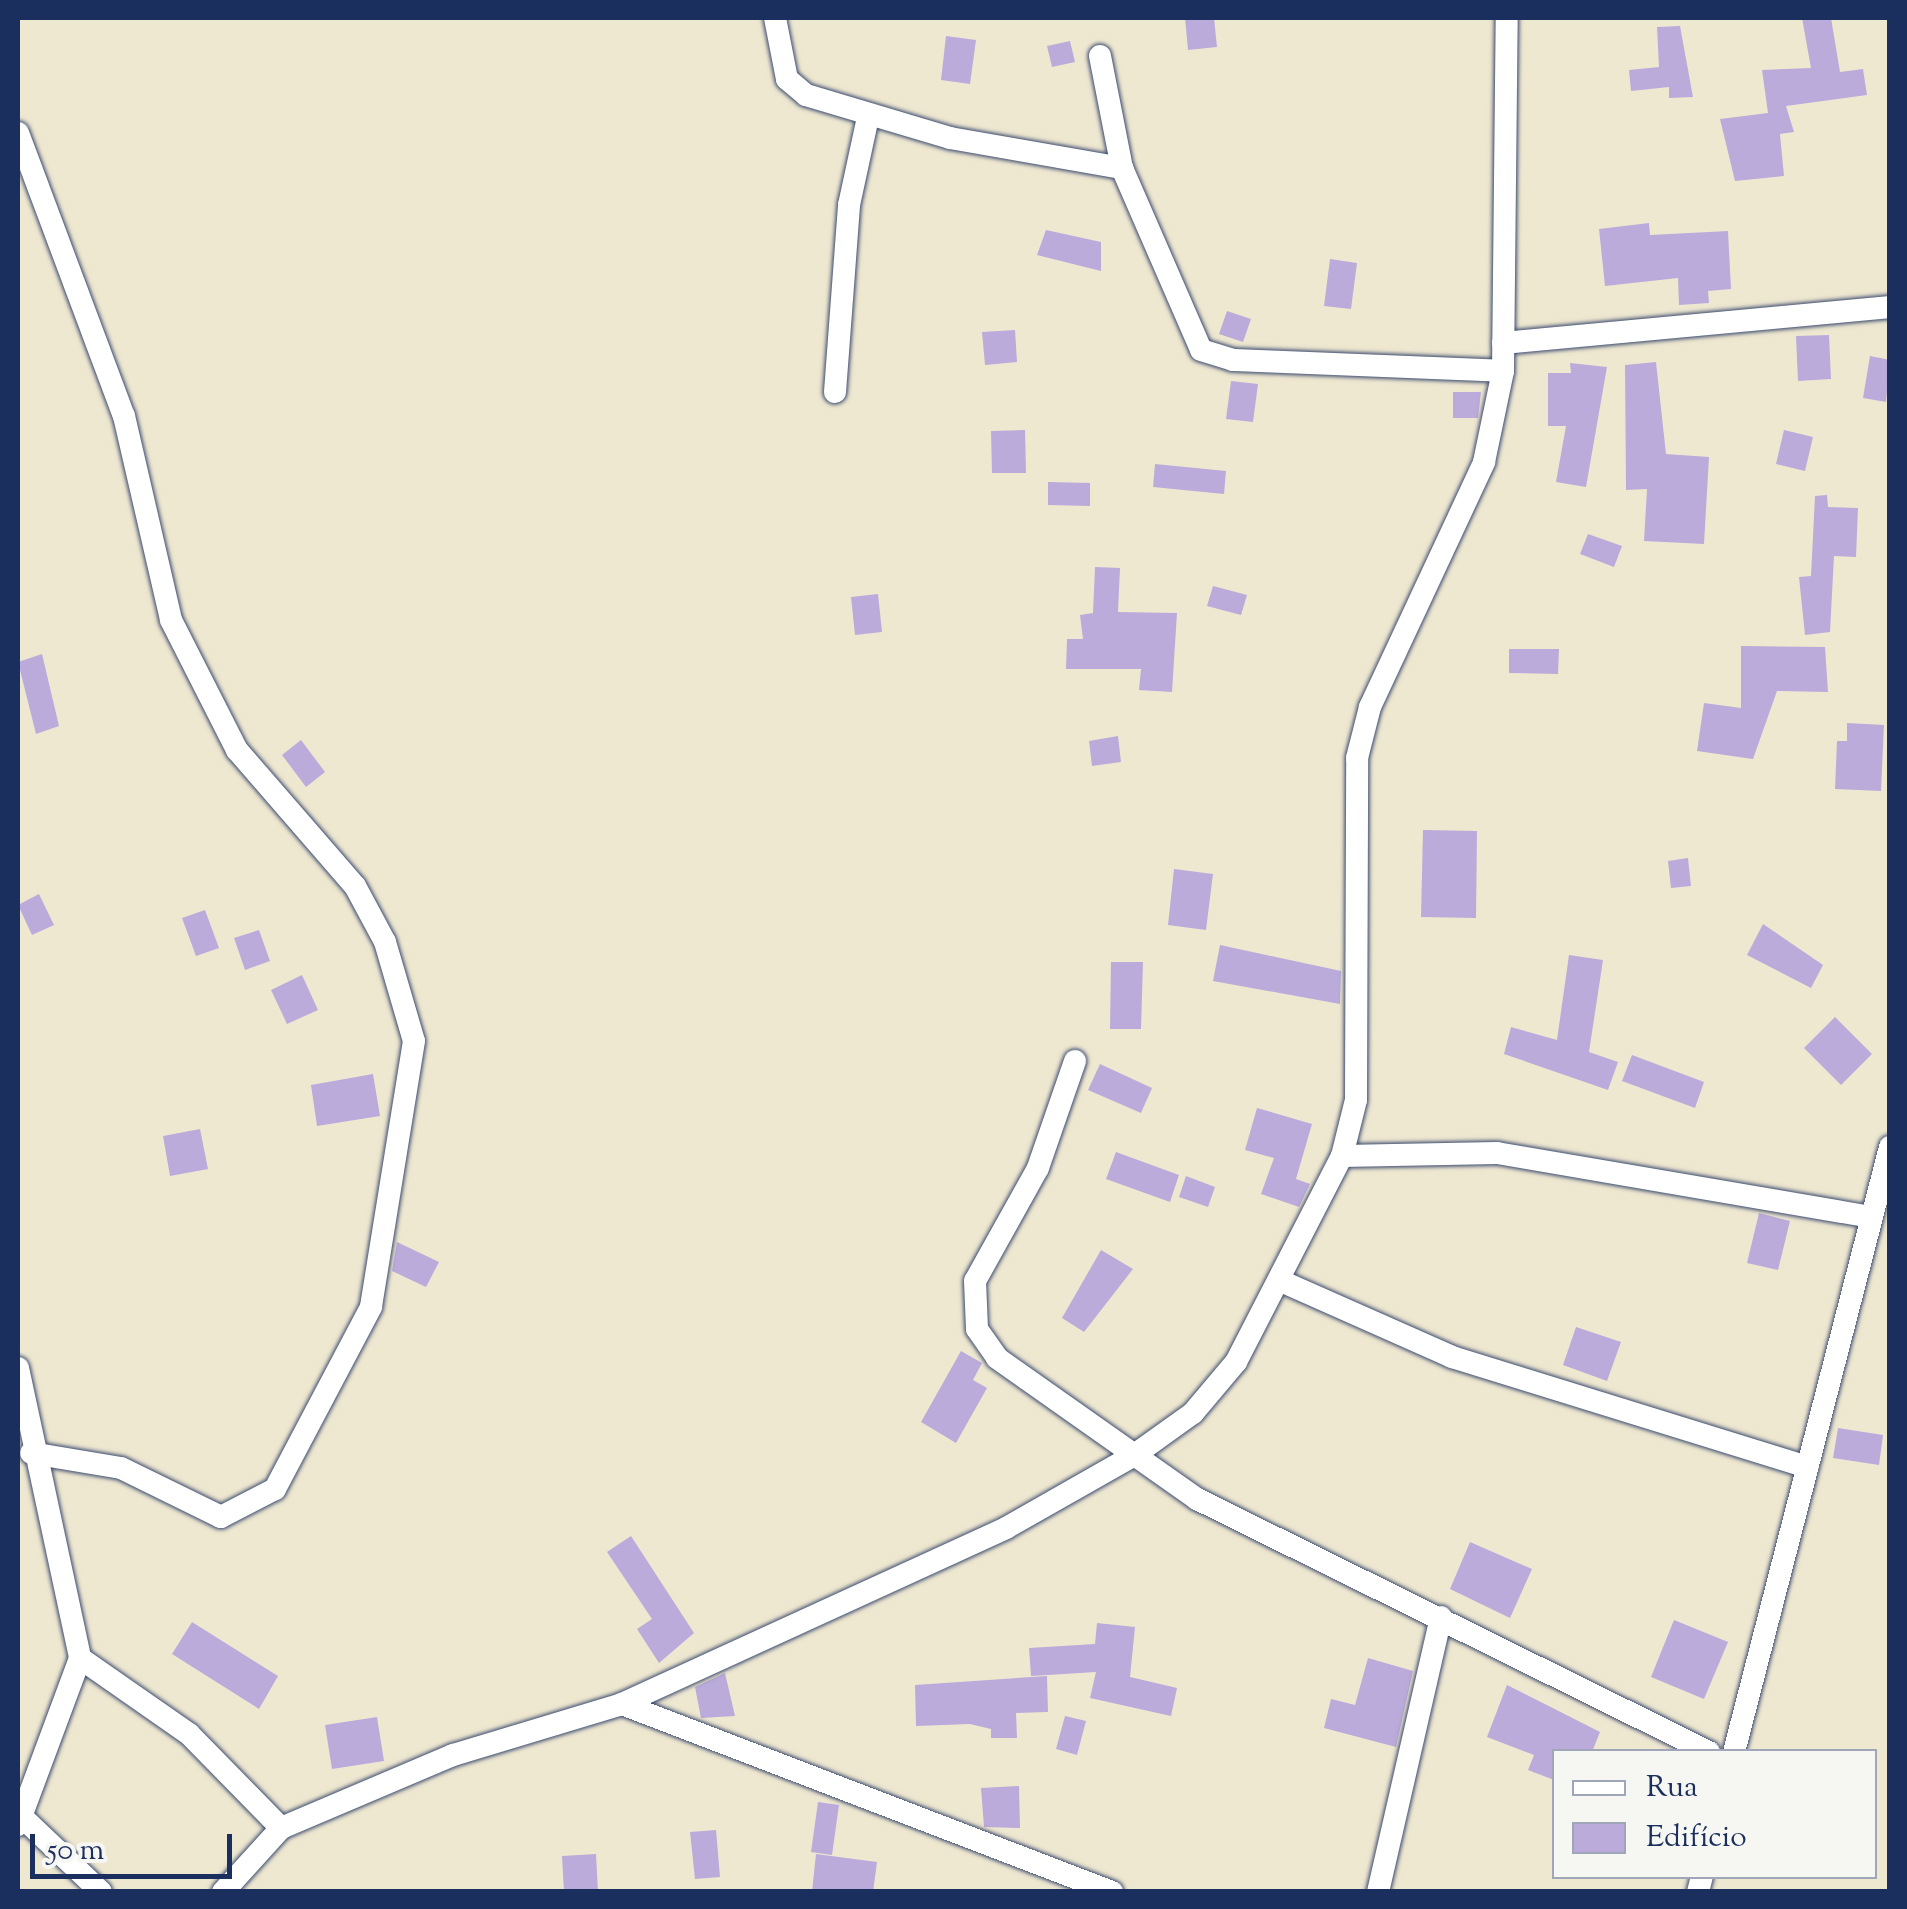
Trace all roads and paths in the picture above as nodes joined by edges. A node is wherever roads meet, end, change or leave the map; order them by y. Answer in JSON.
{"nodes":[{"id":1,"x":776,"y":18,"type":"edge"},
{"id":2,"x":1507,"y":18,"type":"edge"},
{"id":3,"x":1100,"y":56,"type":"dead end"},
{"id":4,"x":868,"y":117,"type":"junction"},
{"id":5,"x":18,"y":133,"type":"edge"},
{"id":6,"x":1122,"y":168,"type":"junction"},
{"id":7,"x":1890,"y":307,"type":"edge"},
{"id":8,"x":1503,"y":342,"type":"junction"},
{"id":9,"x":1503,"y":371,"type":"junction"},
{"id":10,"x":835,"y":392,"type":"dead end"},
{"id":11,"x":1074,"y":1061,"type":"dead end"},
{"id":12,"x":1890,"y":1147,"type":"edge"},
{"id":13,"x":1342,"y":1156,"type":"junction"},
{"id":14,"x":1872,"y":1218,"type":"junction"},
{"id":15,"x":1283,"y":1282,"type":"junction"},
{"id":16,"x":18,"y":1368,"type":"edge"},
{"id":17,"x":31,"y":1453,"type":"junction"},
{"id":18,"x":1133,"y":1456,"type":"junction"},
{"id":19,"x":1808,"y":1467,"type":"junction"},
{"id":20,"x":1441,"y":1617,"type":"junction"},
{"id":21,"x":80,"y":1658,"type":"junction"},
{"id":22,"x":622,"y":1704,"type":"junction"},
{"id":23,"x":1703,"y":1749,"type":"edge"},
{"id":24,"x":1735,"y":1749,"type":"edge"},
{"id":25,"x":19,"y":1820,"type":"edge"},
{"id":26,"x":281,"y":1828,"type":"junction"},
{"id":27,"x":101,"y":1892,"type":"edge"},
{"id":28,"x":222,"y":1892,"type":"edge"},
{"id":29,"x":1112,"y":1892,"type":"edge"},
{"id":30,"x":1378,"y":1892,"type":"edge"}],
"edges":[{"from":1,"to":4,"type":"street"},
{"from":2,"to":8,"type":"street"},
{"from":3,"to":6,"type":"street"},
{"from":4,"to":6,"type":"street"},
{"from":4,"to":10,"type":"street"},
{"from":5,"to":17,"type":"street"},
{"from":6,"to":9,"type":"street"},
{"from":7,"to":8,"type":"street"},
{"from":8,"to":9,"type":"street"},
{"from":9,"to":13,"type":"street"},
{"from":11,"to":18,"type":"street"},
{"from":12,"to":14,"type":"street"},
{"from":13,"to":14,"type":"street"},
{"from":13,"to":15,"type":"street"},
{"from":14,"to":19,"type":"street"},
{"from":15,"to":18,"type":"street"},
{"from":15,"to":19,"type":"street"},
{"from":16,"to":17,"type":"street"},
{"from":17,"to":21,"type":"street"},
{"from":18,"to":20,"type":"street"},
{"from":18,"to":22,"type":"street"},
{"from":19,"to":24,"type":"street"},
{"from":20,"to":23,"type":"street"},
{"from":20,"to":30,"type":"street"},
{"from":21,"to":25,"type":"street"},
{"from":21,"to":26,"type":"street"},
{"from":22,"to":26,"type":"street"},
{"from":22,"to":29,"type":"street"},
{"from":25,"to":27,"type":"street"},
{"from":26,"to":28,"type":"street"}]}
